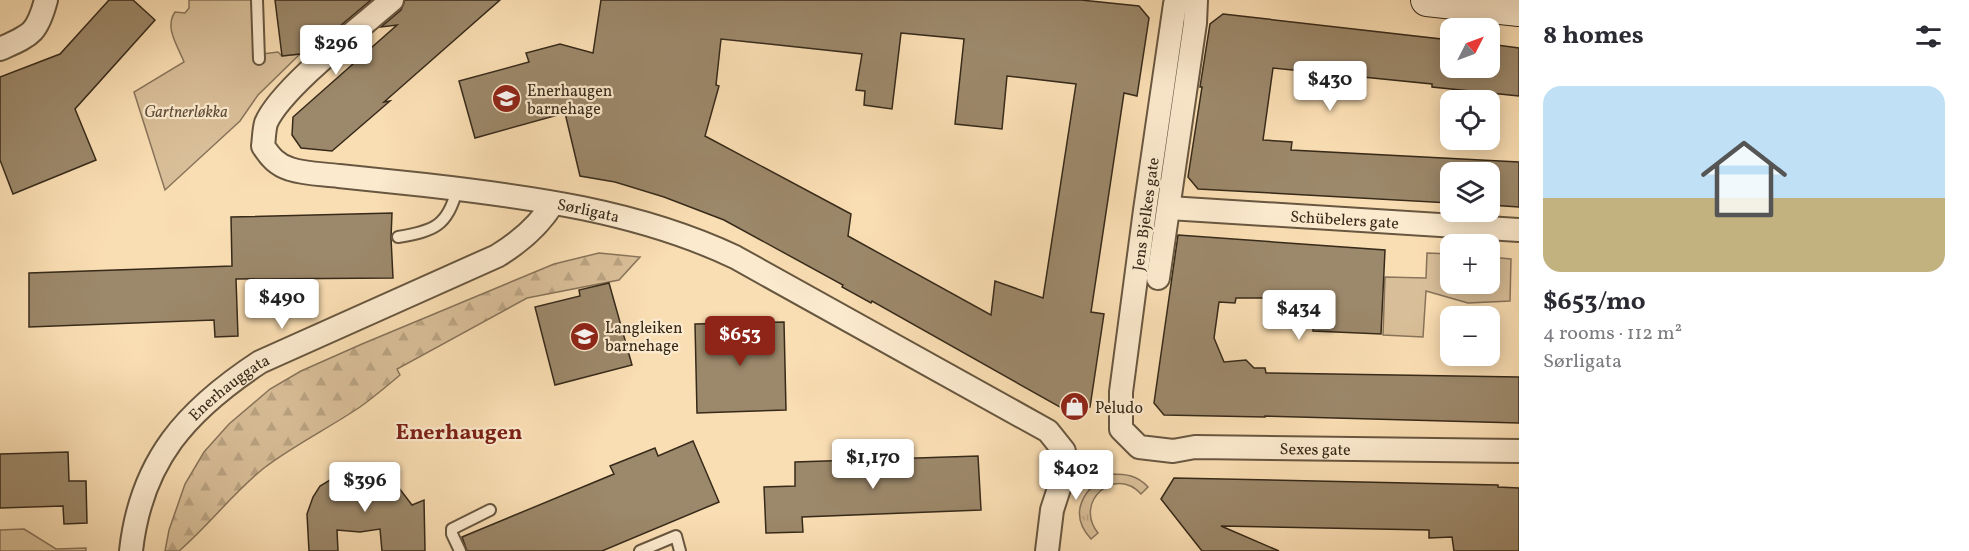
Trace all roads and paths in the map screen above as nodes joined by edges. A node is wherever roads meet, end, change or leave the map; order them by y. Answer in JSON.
{"nodes":[{"id":1,"x":46,"y":0,"type":"edge"},
{"id":2,"x":257,"y":0,"type":"edge"},
{"id":3,"x":392,"y":0,"type":"edge"},
{"id":4,"x":1178,"y":0,"type":"edge"},
{"id":5,"x":1196,"y":0,"type":"edge"},
{"id":6,"x":1427,"y":0,"type":"edge"},
{"id":7,"x":1519,"y":9,"type":"edge"},
{"id":8,"x":0,"y":49,"type":"edge"},
{"id":9,"x":259,"y":59,"type":"dead end"},
{"id":10,"x":457,"y":189,"type":"junction"},
{"id":11,"x":553,"y":203,"type":"junction"},
{"id":12,"x":1169,"y":208,"type":"junction"},
{"id":13,"x":1519,"y":230,"type":"edge"},
{"id":14,"x":398,"y":237,"type":"dead end"},
{"id":15,"x":1158,"y":278,"type":"dead end"},
{"id":16,"x":1121,"y":429,"type":"joint"},
{"id":17,"x":1519,"y":451,"type":"edge"},
{"id":18,"x":490,"y":510,"type":"dead end"},
{"id":19,"x":132,"y":551,"type":"edge"},
{"id":20,"x":460,"y":551,"type":"edge"},
{"id":21,"x":640,"y":551,"type":"edge"},
{"id":22,"x":680,"y":551,"type":"edge"},
{"id":23,"x":1047,"y":551,"type":"edge"}],
"edges":[{"from":1,"to":8,"type":"street"},
{"from":2,"to":9,"type":"lane"},
{"from":3,"to":10,"type":"street","name":"Sørligata"},
{"from":4,"to":16,"type":"street","name":"Jens Bjelkes gate"},
{"from":5,"to":12,"type":"street"},
{"from":6,"to":7,"type":"main road"},
{"from":10,"to":11,"type":"street","name":"Sørligata"},
{"from":10,"to":14,"type":"lane"},
{"from":11,"to":19,"type":"street","name":"Enerhauggata"},
{"from":11,"to":23,"type":"street","name":"Sørligata"},
{"from":12,"to":13,"type":"street","name":"Schübelers gate"},
{"from":12,"to":15,"type":"street"},
{"from":16,"to":17,"type":"street","name":"Sexes gate"},
{"from":18,"to":20,"type":"lane"},
{"from":21,"to":22,"type":"lane"}]}
